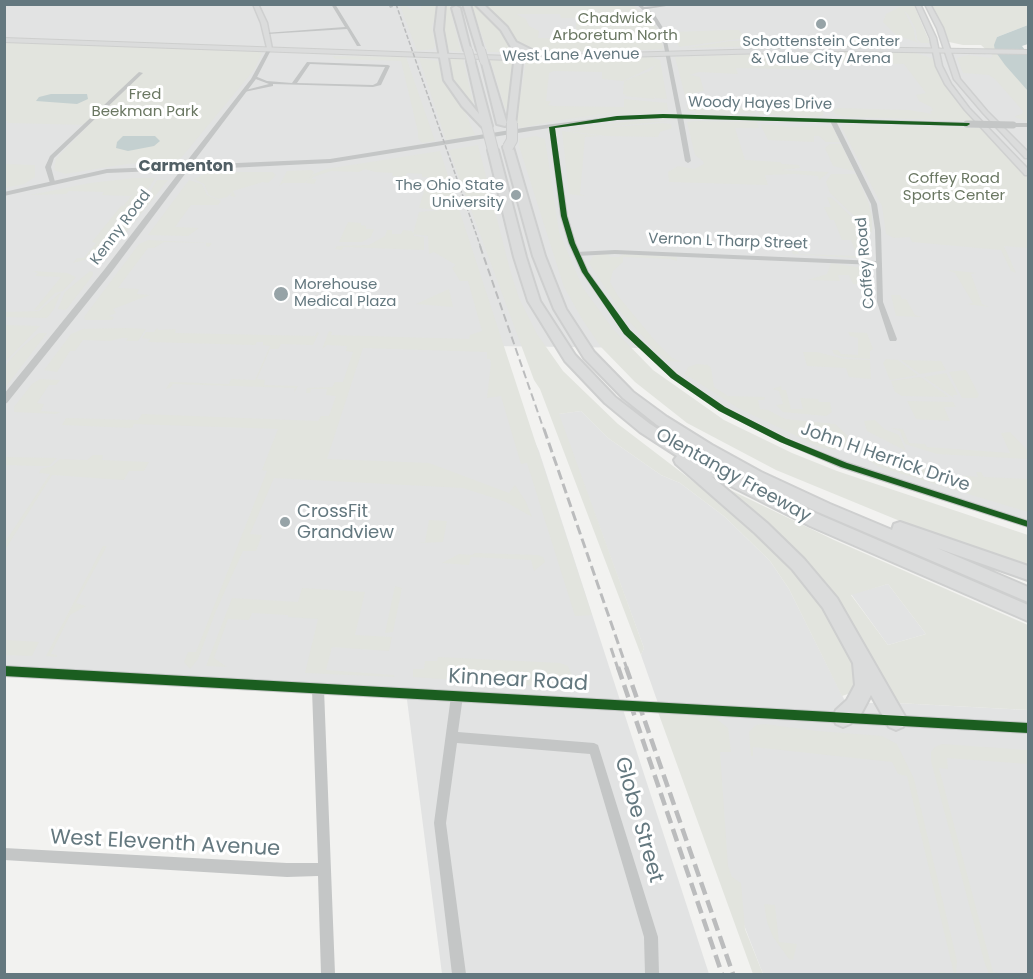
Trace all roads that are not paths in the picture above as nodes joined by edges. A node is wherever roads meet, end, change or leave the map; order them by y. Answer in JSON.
{"nodes":[{"id":1,"x":264,"y":4,"type":"edge"},
{"id":2,"x":333,"y":4,"type":"edge"},
{"id":3,"x":442,"y":4,"type":"edge"},
{"id":4,"x":455,"y":4,"type":"edge"},
{"id":5,"x":466,"y":4,"type":"edge"},
{"id":6,"x":478,"y":4,"type":"edge"},
{"id":7,"x":677,"y":4,"type":"edge"},
{"id":8,"x":917,"y":4,"type":"edge"},
{"id":9,"x":927,"y":4,"type":"edge"},
{"id":10,"x":255,"y":5,"type":"edge"},
{"id":11,"x":640,"y":6,"type":"edge"},
{"id":12,"x":347,"y":28,"type":"junction"},
{"id":13,"x":267,"y":33,"type":"junction"},
{"id":14,"x":4,"y":38,"type":"edge"},
{"id":15,"x":440,"y":41,"type":"junction"},
{"id":16,"x":514,"y":44,"type":"junction"},
{"id":17,"x":359,"y":45,"type":"dead end"},
{"id":18,"x":270,"y":48,"type":"junction"},
{"id":19,"x":937,"y":50,"type":"junction"},
{"id":20,"x":946,"y":50,"type":"junction"},
{"id":21,"x":1029,"y":52,"type":"edge"},
{"id":22,"x":669,"y":53,"type":"junction"},
{"id":23,"x":426,"y":54,"type":"junction"},
{"id":24,"x":443,"y":54,"type":"junction"},
{"id":25,"x":554,"y":54,"type":"junction"},
{"id":26,"x":519,"y":56,"type":"junction"},
{"id":27,"x":444,"y":68,"type":"junction"},
{"id":28,"x":141,"y":73,"type":"dead end"},
{"id":29,"x":255,"y":77,"type":"junction"},
{"id":30,"x":279,"y":84,"type":"junction"},
{"id":31,"x":294,"y":84,"type":"junction"},
{"id":32,"x":244,"y":91,"type":"junction"},
{"id":33,"x":680,"y":117,"type":"junction"},
{"id":34,"x":833,"y":121,"type":"junction"},
{"id":35,"x":507,"y":123,"type":"junction"},
{"id":36,"x":1028,"y":125,"type":"edge"},
{"id":37,"x":487,"y":127,"type":"junction"},
{"id":38,"x":552,"y":127,"type":"junction"},
{"id":39,"x":1029,"y":156,"type":"edge"},
{"id":40,"x":688,"y":161,"type":"dead end"},
{"id":41,"x":186,"y":167,"type":"junction"},
{"id":42,"x":1029,"y":173,"type":"edge"},
{"id":43,"x":52,"y":182,"type":"junction"},
{"id":44,"x":4,"y":194,"type":"edge"},
{"id":45,"x":576,"y":254,"type":"junction"},
{"id":46,"x":879,"y":263,"type":"junction"},
{"id":47,"x":893,"y":339,"type":"dead end"},
{"id":48,"x":4,"y":401,"type":"edge"},
{"id":49,"x":645,"y":428,"type":"junction"},
{"id":50,"x":755,"y":476,"type":"junction"},
{"id":51,"x":1029,"y":524,"type":"edge"},
{"id":52,"x":1029,"y":573,"type":"edge"},
{"id":53,"x":1029,"y":596,"type":"edge"},
{"id":54,"x":1029,"y":614,"type":"edge"},
{"id":55,"x":855,"y":648,"type":"junction"},
{"id":56,"x":4,"y":671,"type":"edge"},
{"id":57,"x":318,"y":689,"type":"junction"},
{"id":58,"x":457,"y":696,"type":"junction"},
{"id":59,"x":843,"y":717,"type":"junction"},
{"id":60,"x":896,"y":720,"type":"junction"},
{"id":61,"x":1029,"y":728,"type":"edge"},
{"id":62,"x":451,"y":737,"type":"junction"},
{"id":63,"x":4,"y":854,"type":"edge"},
{"id":64,"x":324,"y":869,"type":"junction"},
{"id":65,"x":328,"y":975,"type":"edge"},
{"id":66,"x":459,"y":975,"type":"edge"},
{"id":67,"x":652,"y":975,"type":"edge"}],
"edges":[{"from":1,"to":10,"type":"street"},
{"from":2,"to":12,"type":"street"},
{"from":3,"to":15,"type":"highway"},
{"from":4,"to":37,"type":"highway","name":"Olentangy Freeway","bridge":true},
{"from":5,"to":35,"type":"highway","name":"Olentangy Freeway","bridge":true},
{"from":6,"to":16,"type":"highway"},
{"from":7,"to":11,"type":"street"},
{"from":8,"to":19,"type":"main road"},
{"from":9,"to":20,"type":"main road"},
{"from":10,"to":13,"type":"main road"},
{"from":11,"to":22,"type":"street"},
{"from":12,"to":13,"type":"street"},
{"from":12,"to":17,"type":"street"},
{"from":13,"to":18,"type":"main road"},
{"from":14,"to":18,"type":"main road","name":"West Lane Avenue"},
{"from":15,"to":23,"type":"highway"},
{"from":15,"to":24,"type":"highway"},
{"from":16,"to":25,"type":"highway"},
{"from":16,"to":26,"type":"highway"},
{"from":18,"to":23,"type":"main road","name":"West Lane Avenue"},
{"from":18,"to":29,"type":"street","name":"Kenny Road"},
{"from":19,"to":20,"type":"main road","name":"West Lane Avenue"},
{"from":19,"to":22,"type":"main road","name":"West Lane Avenue"},
{"from":19,"to":42,"type":"main road"},
{"from":20,"to":21,"type":"main road","name":"West Lane Avenue"},
{"from":20,"to":39,"type":"main road"},
{"from":22,"to":25,"type":"main road","name":"West Lane Avenue"},
{"from":22,"to":26,"type":"main road","name":"West Lane Avenue"},
{"from":22,"to":33,"type":"street"},
{"from":23,"to":24,"type":"main road","name":"West Lane Avenue"},
{"from":23,"to":27,"type":"highway"},
{"from":24,"to":26,"type":"main road","name":"West Lane Avenue"},
{"from":24,"to":27,"type":"highway"},
{"from":25,"to":26,"type":"main road","name":"West Lane Avenue"},
{"from":26,"to":35,"type":"highway"},
{"from":27,"to":37,"type":"highway"},
{"from":28,"to":43,"type":"street"},
{"from":29,"to":30,"type":"street"},
{"from":29,"to":32,"type":"street","name":"Kenny Road"},
{"from":30,"to":31,"type":"street"},
{"from":30,"to":32,"type":"street"},
{"from":31,"to":31,"type":"street"},
{"from":32,"to":41,"type":"street","name":"Kenny Road"},
{"from":33,"to":34,"type":"street","name":"Woody Hayes Drive"},
{"from":33,"to":38,"type":"street","name":"Woody Hayes Drive"},
{"from":33,"to":40,"type":"street"},
{"from":34,"to":36,"type":"street","name":"Woody Hayes Drive","bridge":true},
{"from":34,"to":46,"type":"street","name":"Coffey Road"},
{"from":35,"to":50,"type":"highway","name":"Olentangy Freeway"},
{"from":37,"to":49,"type":"highway","name":"Olentangy Freeway","bridge":true},
{"from":38,"to":41,"type":"street","name":"Woody Hayes Drive"},
{"from":38,"to":45,"type":"street","name":"John H Herrick Drive"},
{"from":41,"to":43,"type":"street","name":"Woody Hayes Drive"},
{"from":41,"to":48,"type":"street","name":"Kenny Road"},
{"from":43,"to":44,"type":"street","name":"Woody Hayes Drive"},
{"from":45,"to":46,"type":"street","name":"Vernon L Tharp Street"},
{"from":45,"to":51,"type":"street","name":"John H Herrick Drive"},
{"from":46,"to":47,"type":"street","name":"Coffey Road"},
{"from":49,"to":54,"type":"highway","name":"Olentangy Freeway"},
{"from":49,"to":55,"type":"highway"},
{"from":50,"to":52,"type":"highway"},
{"from":50,"to":53,"type":"highway","name":"Olentangy Freeway"},
{"from":55,"to":59,"type":"highway"},
{"from":55,"to":60,"type":"highway"},
{"from":56,"to":57,"type":"street","name":"Kinnear Road"},
{"from":57,"to":58,"type":"street","name":"Kinnear Road"},
{"from":57,"to":64,"type":"street"},
{"from":58,"to":59,"type":"street","name":"Kinnear Road"},
{"from":58,"to":62,"type":"street"},
{"from":59,"to":60,"type":"street","name":"Kinnear Road"},
{"from":60,"to":61,"type":"street","name":"Kinnear Road"},
{"from":62,"to":66,"type":"street"},
{"from":62,"to":67,"type":"street","name":"Globe Street"},
{"from":63,"to":64,"type":"street","name":"West Eleventh Avenue"},
{"from":64,"to":65,"type":"street"}]}
